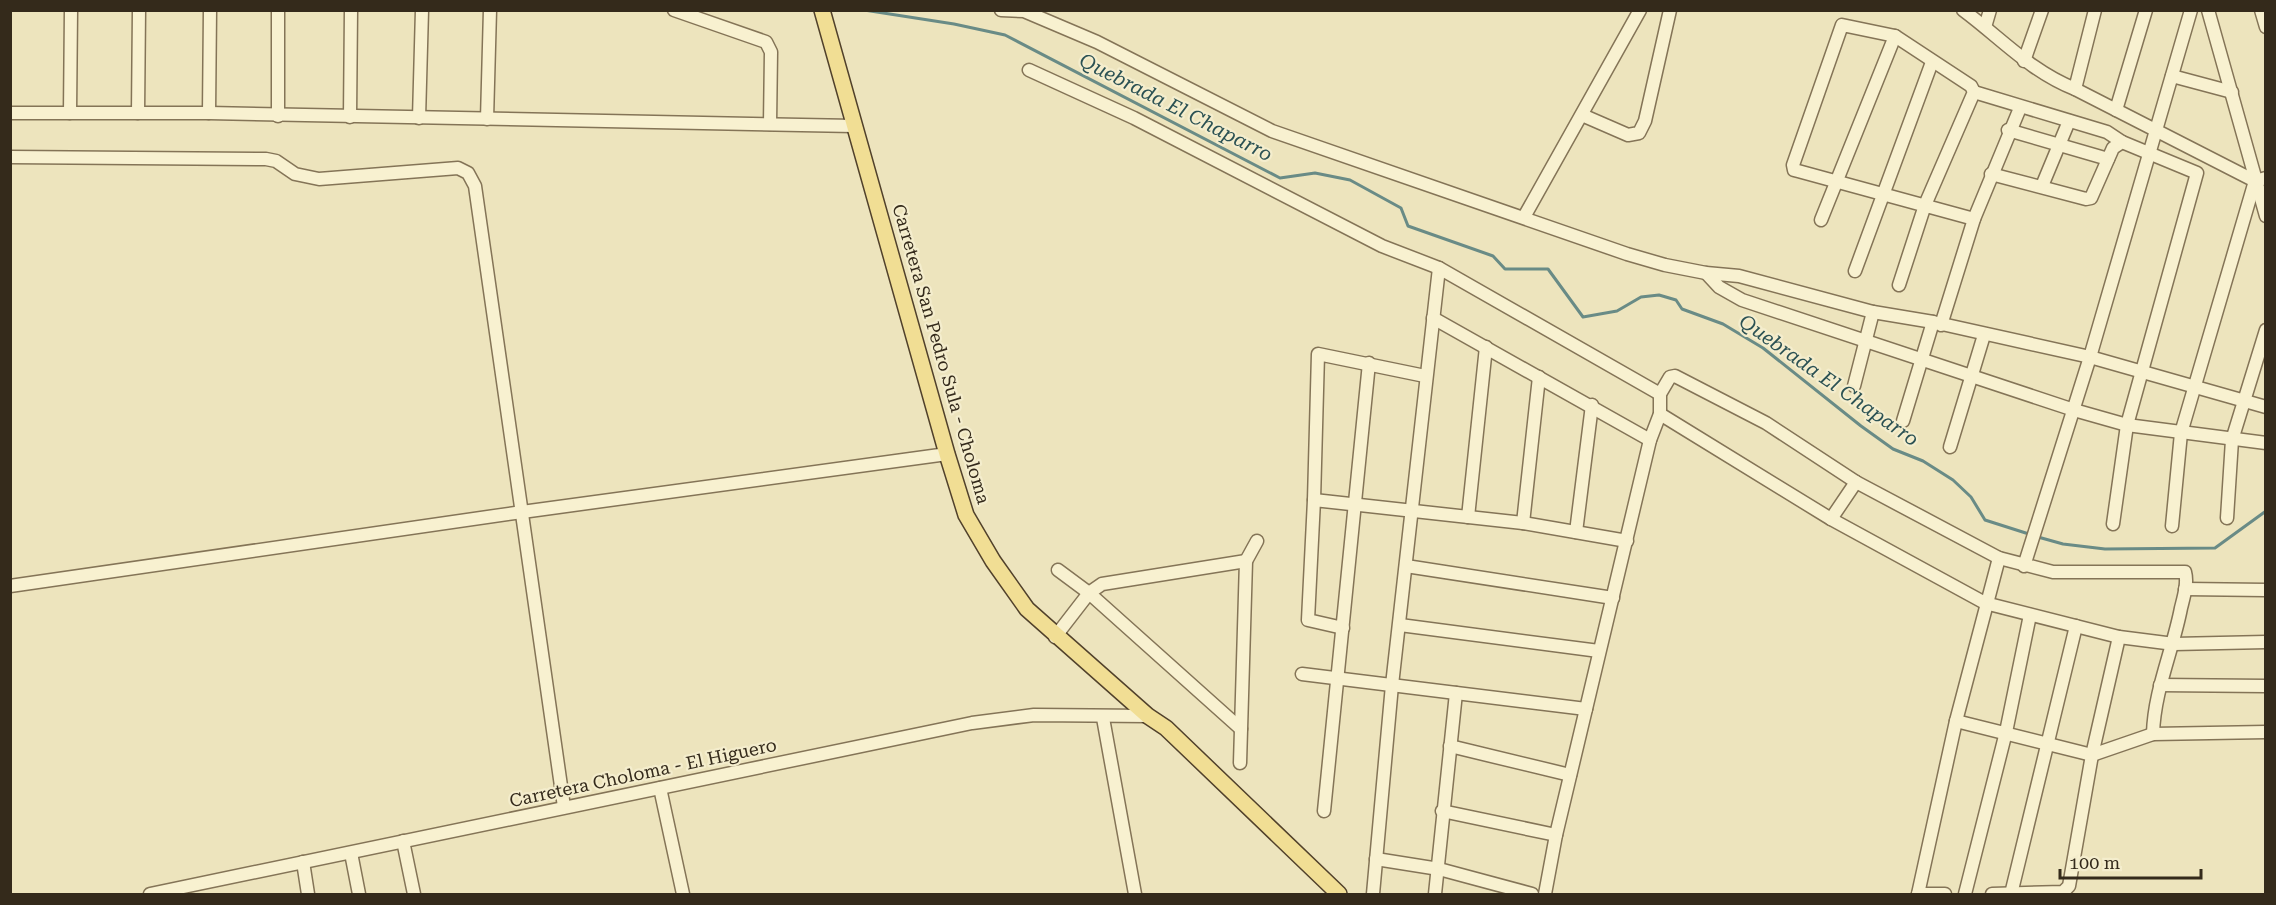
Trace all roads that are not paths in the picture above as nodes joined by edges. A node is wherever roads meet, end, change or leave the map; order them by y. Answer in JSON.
{"nodes":[{"id":1,"x":71,"y":10,"type":"edge"},
{"id":2,"x":139,"y":10,"type":"edge"},
{"id":3,"x":210,"y":10,"type":"edge"},
{"id":4,"x":278,"y":10,"type":"edge"},
{"id":5,"x":351,"y":10,"type":"edge"},
{"id":6,"x":422,"y":10,"type":"edge"},
{"id":7,"x":490,"y":10,"type":"edge"},
{"id":8,"x":675,"y":10,"type":"edge"},
{"id":9,"x":1001,"y":10,"type":"edge"},
{"id":10,"x":1640,"y":10,"type":"edge"},
{"id":11,"x":1670,"y":10,"type":"edge"},
{"id":12,"x":1963,"y":10,"type":"edge"},
{"id":13,"x":1990,"y":10,"type":"edge"},
{"id":14,"x":2042,"y":10,"type":"edge"},
{"id":15,"x":2095,"y":10,"type":"edge"},
{"id":16,"x":2146,"y":10,"type":"edge"},
{"id":17,"x":2191,"y":10,"type":"edge"},
{"id":18,"x":2208,"y":10,"type":"edge"},
{"id":19,"x":2261,"y":10,"type":"edge"},
{"id":20,"x":822,"y":12,"type":"edge"},
{"id":21,"x":1985,"y":27,"type":"junction"},
{"id":22,"x":2265,"y":27,"type":"edge"},
{"id":23,"x":1895,"y":36,"type":"junction"},
{"id":24,"x":2024,"y":61,"type":"junction"},
{"id":25,"x":1932,"y":62,"type":"junction"},
{"id":26,"x":1029,"y":70,"type":"dead end"},
{"id":27,"x":2172,"y":76,"type":"junction"},
{"id":28,"x":2075,"y":89,"type":"junction"},
{"id":29,"x":1974,"y":92,"type":"junction"},
{"id":30,"x":2232,"y":92,"type":"junction"},
{"id":31,"x":2020,"y":108,"type":"junction"},
{"id":32,"x":2116,"y":110,"type":"junction"},
{"id":33,"x":10,"y":113,"type":"edge"},
{"id":34,"x":70,"y":113,"type":"junction"},
{"id":35,"x":138,"y":113,"type":"junction"},
{"id":36,"x":209,"y":113,"type":"junction"},
{"id":37,"x":278,"y":116,"type":"junction"},
{"id":38,"x":1582,"y":116,"type":"junction"},
{"id":39,"x":350,"y":117,"type":"junction"},
{"id":40,"x":419,"y":118,"type":"junction"},
{"id":41,"x":486,"y":119,"type":"junction"},
{"id":42,"x":2069,"y":121,"type":"junction"},
{"id":43,"x":770,"y":124,"type":"junction"},
{"id":44,"x":854,"y":126,"type":"junction"},
{"id":45,"x":2008,"y":130,"type":"junction"},
{"id":46,"x":2157,"y":132,"type":"junction"},
{"id":47,"x":2122,"y":142,"type":"junction"},
{"id":48,"x":2057,"y":145,"type":"junction"},
{"id":49,"x":2151,"y":152,"type":"junction"},
{"id":50,"x":10,"y":157,"type":"edge"},
{"id":51,"x":2108,"y":159,"type":"junction"},
{"id":52,"x":1991,"y":174,"type":"junction"},
{"id":53,"x":2260,"y":180,"type":"edge"},
{"id":54,"x":1835,"y":181,"type":"junction"},
{"id":55,"x":2042,"y":186,"type":"junction"},
{"id":56,"x":1881,"y":194,"type":"junction"},
{"id":57,"x":1925,"y":205,"type":"junction"},
{"id":58,"x":2265,"y":216,"type":"edge"},
{"id":59,"x":1524,"y":217,"type":"junction"},
{"id":60,"x":1974,"y":219,"type":"junction"},
{"id":61,"x":1821,"y":220,"type":"dead end"},
{"id":62,"x":1439,"y":268,"type":"junction"},
{"id":63,"x":1855,"y":271,"type":"dead end"},
{"id":64,"x":1706,"y":273,"type":"junction"},
{"id":65,"x":1899,"y":285,"type":"dead end"},
{"id":66,"x":1873,"y":312,"type":"junction"},
{"id":67,"x":1433,"y":318,"type":"junction"},
{"id":68,"x":1937,"y":323,"type":"junction"},
{"id":69,"x":2265,"y":330,"type":"edge"},
{"id":70,"x":1984,"y":335,"type":"junction"},
{"id":71,"x":1865,"y":342,"type":"junction"},
{"id":72,"x":1486,"y":347,"type":"junction"},
{"id":73,"x":2090,"y":357,"type":"junction"},
{"id":74,"x":1921,"y":359,"type":"junction"},
{"id":75,"x":1369,"y":363,"type":"junction"},
{"id":76,"x":2141,"y":374,"type":"junction"},
{"id":77,"x":1971,"y":375,"type":"junction"},
{"id":78,"x":1425,"y":376,"type":"junction"},
{"id":79,"x":1539,"y":377,"type":"junction"},
{"id":80,"x":1854,"y":386,"type":"dead end"},
{"id":81,"x":2195,"y":388,"type":"junction"},
{"id":82,"x":1660,"y":393,"type":"junction"},
{"id":83,"x":2242,"y":403,"type":"junction"},
{"id":84,"x":1592,"y":405,"type":"junction"},
{"id":85,"x":2265,"y":407,"type":"edge"},
{"id":86,"x":2074,"y":410,"type":"junction"},
{"id":87,"x":1660,"y":414,"type":"junction"},
{"id":88,"x":1903,"y":421,"type":"dead end"},
{"id":89,"x":2127,"y":425,"type":"junction"},
{"id":90,"x":2181,"y":433,"type":"junction"},
{"id":91,"x":1650,"y":440,"type":"junction"},
{"id":92,"x":2232,"y":440,"type":"junction"},
{"id":93,"x":2265,"y":443,"type":"edge"},
{"id":94,"x":1950,"y":447,"type":"dead end"},
{"id":95,"x":947,"y":454,"type":"junction"},
{"id":96,"x":1856,"y":482,"type":"junction"},
{"id":97,"x":1314,"y":500,"type":"junction"},
{"id":98,"x":1357,"y":504,"type":"junction"},
{"id":99,"x":1412,"y":511,"type":"junction"},
{"id":100,"x":522,"y":512,"type":"junction"},
{"id":101,"x":1468,"y":517,"type":"junction"},
{"id":102,"x":2227,"y":518,"type":"dead end"},
{"id":103,"x":1831,"y":519,"type":"junction"},
{"id":104,"x":1523,"y":523,"type":"junction"},
{"id":105,"x":2113,"y":524,"type":"dead end"},
{"id":106,"x":2172,"y":526,"type":"dead end"},
{"id":107,"x":1576,"y":532,"type":"junction"},
{"id":108,"x":1257,"y":541,"type":"dead end"},
{"id":109,"x":1627,"y":541,"type":"junction"},
{"id":110,"x":1999,"y":558,"type":"junction"},
{"id":111,"x":1246,"y":561,"type":"junction"},
{"id":112,"x":1406,"y":566,"type":"junction"},
{"id":113,"x":2025,"y":566,"type":"junction"},
{"id":114,"x":1058,"y":570,"type":"dead end"},
{"id":115,"x":10,"y":586,"type":"edge"},
{"id":116,"x":2185,"y":589,"type":"junction"},
{"id":117,"x":2265,"y":590,"type":"edge"},
{"id":118,"x":1089,"y":592,"type":"junction"},
{"id":119,"x":1612,"y":598,"type":"junction"},
{"id":120,"x":1985,"y":603,"type":"junction"},
{"id":121,"x":2030,"y":615,"type":"junction"},
{"id":122,"x":1400,"y":625,"type":"junction"},
{"id":123,"x":2076,"y":626,"type":"junction"},
{"id":124,"x":1342,"y":628,"type":"junction"},
{"id":125,"x":1055,"y":637,"type":"junction"},
{"id":126,"x":2119,"y":637,"type":"junction"},
{"id":127,"x":2265,"y":642,"type":"edge"},
{"id":128,"x":2174,"y":644,"type":"junction"},
{"id":129,"x":1599,"y":651,"type":"junction"},
{"id":130,"x":1302,"y":674,"type":"dead end"},
{"id":131,"x":1337,"y":678,"type":"junction"},
{"id":132,"x":1392,"y":685,"type":"junction"},
{"id":133,"x":2160,"y":685,"type":"junction"},
{"id":134,"x":2265,"y":686,"type":"edge"},
{"id":135,"x":1456,"y":693,"type":"junction"},
{"id":136,"x":1586,"y":709,"type":"junction"},
{"id":137,"x":1148,"y":716,"type":"junction"},
{"id":138,"x":1103,"y":718,"type":"junction"},
{"id":139,"x":1956,"y":721,"type":"junction"},
{"id":140,"x":1241,"y":729,"type":"junction"},
{"id":141,"x":2006,"y":732,"type":"junction"},
{"id":142,"x":2265,"y":732,"type":"edge"},
{"id":143,"x":2153,"y":734,"type":"junction"},
{"id":144,"x":2048,"y":744,"type":"junction"},
{"id":145,"x":1450,"y":746,"type":"junction"},
{"id":146,"x":2092,"y":754,"type":"junction"},
{"id":147,"x":1240,"y":763,"type":"dead end"},
{"id":148,"x":1570,"y":775,"type":"junction"},
{"id":149,"x":660,"y":788,"type":"junction"},
{"id":150,"x":564,"y":807,"type":"junction"},
{"id":151,"x":1324,"y":811,"type":"dead end"},
{"id":152,"x":1442,"y":811,"type":"junction"},
{"id":153,"x":1556,"y":835,"type":"junction"},
{"id":154,"x":403,"y":841,"type":"junction"},
{"id":155,"x":351,"y":853,"type":"junction"},
{"id":156,"x":1376,"y":860,"type":"junction"},
{"id":157,"x":303,"y":862,"type":"junction"},
{"id":158,"x":1439,"y":869,"type":"junction"},
{"id":159,"x":150,"y":894,"type":"edge"},
{"id":160,"x":308,"y":894,"type":"edge"},
{"id":161,"x":359,"y":894,"type":"edge"},
{"id":162,"x":414,"y":894,"type":"edge"},
{"id":163,"x":683,"y":894,"type":"edge"},
{"id":164,"x":1135,"y":894,"type":"edge"},
{"id":165,"x":1329,"y":894,"type":"edge"},
{"id":166,"x":1339,"y":894,"type":"edge"},
{"id":167,"x":1372,"y":894,"type":"edge"},
{"id":168,"x":1435,"y":894,"type":"edge"},
{"id":169,"x":1532,"y":894,"type":"edge"},
{"id":170,"x":1545,"y":894,"type":"edge"},
{"id":171,"x":1918,"y":894,"type":"edge"},
{"id":172,"x":1945,"y":894,"type":"edge"},
{"id":173,"x":1965,"y":894,"type":"edge"},
{"id":174,"x":1992,"y":894,"type":"edge"},
{"id":175,"x":2011,"y":894,"type":"edge"}],
"edges":[{"from":1,"to":34,"type":"street"},
{"from":2,"to":35,"type":"street"},
{"from":3,"to":36,"type":"street"},
{"from":4,"to":37,"type":"street"},
{"from":5,"to":39,"type":"street"},
{"from":6,"to":40,"type":"street"},
{"from":7,"to":41,"type":"street"},
{"from":8,"to":43,"type":"street"},
{"from":9,"to":59,"type":"street"},
{"from":10,"to":38,"type":"street"},
{"from":11,"to":38,"type":"street"},
{"from":12,"to":21,"type":"street"},
{"from":13,"to":21,"type":"street"},
{"from":14,"to":24,"type":"street"},
{"from":15,"to":28,"type":"street"},
{"from":16,"to":32,"type":"street"},
{"from":17,"to":27,"type":"street"},
{"from":18,"to":30,"type":"street"},
{"from":19,"to":22,"type":"street"},
{"from":20,"to":44,"type":"main road","name":"Carretera San Pedro Sula - Choloma"},
{"from":21,"to":24,"type":"street"},
{"from":23,"to":25,"type":"street"},
{"from":23,"to":54,"type":"street"},
{"from":23,"to":54,"type":"street"},
{"from":24,"to":28,"type":"street"},
{"from":25,"to":29,"type":"street"},
{"from":25,"to":56,"type":"street"},
{"from":26,"to":62,"type":"street"},
{"from":27,"to":30,"type":"street"},
{"from":27,"to":46,"type":"street"},
{"from":28,"to":32,"type":"street"},
{"from":29,"to":31,"type":"street"},
{"from":29,"to":57,"type":"street"},
{"from":30,"to":53,"type":"street"},
{"from":31,"to":42,"type":"street"},
{"from":31,"to":45,"type":"street"},
{"from":32,"to":46,"type":"street"},
{"from":33,"to":34,"type":"street"},
{"from":34,"to":35,"type":"street"},
{"from":35,"to":36,"type":"street"},
{"from":36,"to":37,"type":"street"},
{"from":37,"to":39,"type":"street"},
{"from":38,"to":59,"type":"street"},
{"from":39,"to":40,"type":"street"},
{"from":40,"to":41,"type":"street"},
{"from":41,"to":43,"type":"street"},
{"from":42,"to":47,"type":"street"},
{"from":42,"to":48,"type":"street"},
{"from":43,"to":44,"type":"street"},
{"from":44,"to":95,"type":"main road","name":"Carretera San Pedro Sula - Choloma"},
{"from":45,"to":48,"type":"street"},
{"from":45,"to":52,"type":"street"},
{"from":46,"to":49,"type":"street"},
{"from":46,"to":53,"type":"street"},
{"from":47,"to":49,"type":"street"},
{"from":47,"to":51,"type":"street"},
{"from":48,"to":51,"type":"street"},
{"from":48,"to":55,"type":"street"},
{"from":49,"to":73,"type":"street"},
{"from":49,"to":76,"type":"street"},
{"from":50,"to":100,"type":"street"},
{"from":51,"to":55,"type":"street"},
{"from":52,"to":55,"type":"street"},
{"from":52,"to":60,"type":"street"},
{"from":53,"to":58,"type":"street"},
{"from":53,"to":81,"type":"street"},
{"from":54,"to":56,"type":"street"},
{"from":54,"to":61,"type":"street"},
{"from":56,"to":57,"type":"street"},
{"from":56,"to":63,"type":"street"},
{"from":57,"to":60,"type":"street"},
{"from":57,"to":65,"type":"street"},
{"from":59,"to":64,"type":"street"},
{"from":60,"to":68,"type":"street"},
{"from":62,"to":67,"type":"street"},
{"from":62,"to":82,"type":"street"},
{"from":64,"to":66,"type":"street"},
{"from":64,"to":71,"type":"street"},
{"from":66,"to":68,"type":"street"},
{"from":66,"to":71,"type":"street"},
{"from":67,"to":72,"type":"street"},
{"from":67,"to":78,"type":"street"},
{"from":68,"to":70,"type":"street"},
{"from":68,"to":74,"type":"street"},
{"from":69,"to":83,"type":"street"},
{"from":70,"to":73,"type":"street"},
{"from":70,"to":77,"type":"street"},
{"from":71,"to":74,"type":"street"},
{"from":71,"to":80,"type":"street"},
{"from":72,"to":79,"type":"street"},
{"from":72,"to":101,"type":"street"},
{"from":73,"to":76,"type":"street"},
{"from":73,"to":86,"type":"street"},
{"from":74,"to":77,"type":"street"},
{"from":74,"to":88,"type":"street"},
{"from":75,"to":78,"type":"street"},
{"from":75,"to":97,"type":"street"},
{"from":75,"to":98,"type":"street"},
{"from":76,"to":81,"type":"street"},
{"from":76,"to":89,"type":"street"},
{"from":77,"to":86,"type":"street"},
{"from":77,"to":94,"type":"street"},
{"from":78,"to":99,"type":"street"},
{"from":79,"to":84,"type":"street"},
{"from":79,"to":104,"type":"street"},
{"from":81,"to":83,"type":"street"},
{"from":81,"to":90,"type":"street"},
{"from":82,"to":87,"type":"street"},
{"from":82,"to":96,"type":"street"},
{"from":83,"to":85,"type":"street"},
{"from":83,"to":92,"type":"street"},
{"from":84,"to":91,"type":"street"},
{"from":84,"to":107,"type":"street"},
{"from":86,"to":89,"type":"street"},
{"from":86,"to":113,"type":"street"},
{"from":87,"to":91,"type":"street"},
{"from":87,"to":103,"type":"street"},
{"from":89,"to":90,"type":"street"},
{"from":89,"to":105,"type":"street"},
{"from":90,"to":92,"type":"street"},
{"from":90,"to":106,"type":"street"},
{"from":91,"to":109,"type":"street"},
{"from":92,"to":93,"type":"street"},
{"from":92,"to":102,"type":"street"},
{"from":95,"to":100,"type":"street"},
{"from":95,"to":125,"type":"main road","name":"Carretera San Pedro Sula - Choloma"},
{"from":96,"to":103,"type":"street"},
{"from":96,"to":110,"type":"street"},
{"from":97,"to":98,"type":"street"},
{"from":97,"to":124,"type":"street"},
{"from":98,"to":99,"type":"street"},
{"from":98,"to":124,"type":"street"},
{"from":99,"to":101,"type":"street"},
{"from":99,"to":112,"type":"street"},
{"from":100,"to":115,"type":"street"},
{"from":100,"to":150,"type":"street"},
{"from":101,"to":104,"type":"street"},
{"from":103,"to":120,"type":"street"},
{"from":104,"to":107,"type":"street"},
{"from":107,"to":109,"type":"street"},
{"from":108,"to":111,"type":"street"},
{"from":109,"to":119,"type":"street"},
{"from":110,"to":113,"type":"street"},
{"from":110,"to":120,"type":"street"},
{"from":111,"to":118,"type":"street"},
{"from":111,"to":140,"type":"street"},
{"from":112,"to":119,"type":"street"},
{"from":112,"to":122,"type":"street"},
{"from":113,"to":116,"type":"street"},
{"from":114,"to":118,"type":"street"},
{"from":116,"to":117,"type":"street"},
{"from":116,"to":128,"type":"street"},
{"from":118,"to":125,"type":"street"},
{"from":118,"to":140,"type":"street"},
{"from":119,"to":129,"type":"street"},
{"from":120,"to":121,"type":"street"},
{"from":120,"to":139,"type":"street"},
{"from":121,"to":123,"type":"street"},
{"from":121,"to":141,"type":"street"},
{"from":122,"to":129,"type":"street"},
{"from":122,"to":132,"type":"street"},
{"from":123,"to":126,"type":"street"},
{"from":123,"to":144,"type":"street"},
{"from":124,"to":131,"type":"street"},
{"from":125,"to":137,"type":"main road","name":"Carretera San Pedro Sula - Choloma"},
{"from":126,"to":128,"type":"street"},
{"from":126,"to":146,"type":"street"},
{"from":127,"to":128,"type":"street"},
{"from":128,"to":133,"type":"street"},
{"from":129,"to":136,"type":"street"},
{"from":130,"to":131,"type":"street"},
{"from":131,"to":132,"type":"street"},
{"from":131,"to":151,"type":"street"},
{"from":132,"to":135,"type":"street"},
{"from":132,"to":156,"type":"street"},
{"from":133,"to":134,"type":"street"},
{"from":133,"to":143,"type":"street"},
{"from":135,"to":136,"type":"street"},
{"from":135,"to":145,"type":"street"},
{"from":136,"to":148,"type":"street"},
{"from":137,"to":138,"type":"street","name":"Carretera Choloma - El Higuero"},
{"from":137,"to":165,"type":"main road","name":"Carretera San Pedro Sula - Choloma"},
{"from":137,"to":166,"type":"main road","name":"Carretera San Pedro Sula - Choloma"},
{"from":138,"to":149,"type":"street","name":"Carretera Choloma - El Higuero"},
{"from":138,"to":164,"type":"street"},
{"from":139,"to":141,"type":"street"},
{"from":139,"to":171,"type":"street"},
{"from":140,"to":147,"type":"street"},
{"from":141,"to":144,"type":"street"},
{"from":141,"to":173,"type":"street"},
{"from":142,"to":143,"type":"street"},
{"from":143,"to":146,"type":"street"},
{"from":144,"to":146,"type":"street"},
{"from":144,"to":175,"type":"street"},
{"from":145,"to":148,"type":"street"},
{"from":145,"to":152,"type":"street"},
{"from":146,"to":175,"type":"street"},
{"from":148,"to":153,"type":"street"},
{"from":149,"to":150,"type":"street","name":"Carretera Choloma - El Higuero"},
{"from":149,"to":163,"type":"street"},
{"from":150,"to":154,"type":"street","name":"Carretera Choloma - El Higuero"},
{"from":152,"to":153,"type":"street"},
{"from":152,"to":158,"type":"street"},
{"from":153,"to":170,"type":"street"},
{"from":154,"to":155,"type":"street","name":"Carretera Choloma - El Higuero"},
{"from":154,"to":162,"type":"street"},
{"from":155,"to":157,"type":"street","name":"Carretera Choloma - El Higuero"},
{"from":155,"to":161,"type":"street"},
{"from":156,"to":158,"type":"street"},
{"from":156,"to":167,"type":"street"},
{"from":157,"to":159,"type":"street","name":"Carretera Choloma - El Higuero"},
{"from":157,"to":160,"type":"street"},
{"from":158,"to":168,"type":"street"},
{"from":158,"to":169,"type":"street"},
{"from":171,"to":172,"type":"street"},
{"from":174,"to":175,"type":"street"}]}
